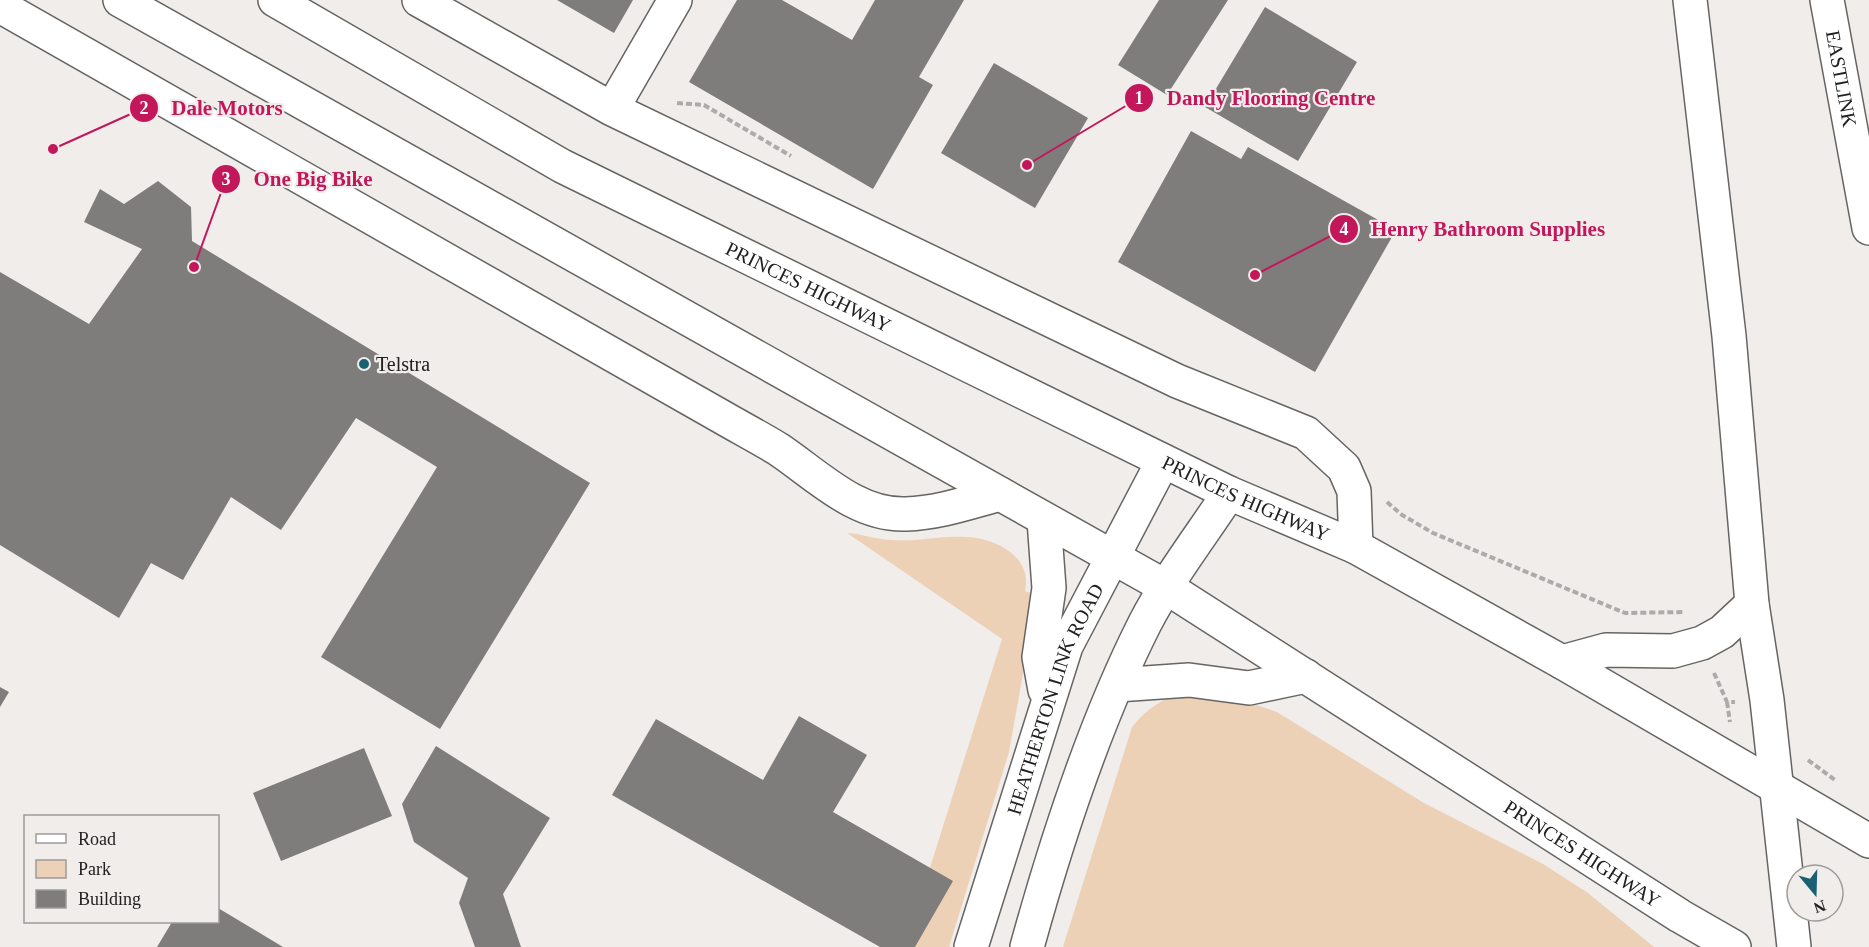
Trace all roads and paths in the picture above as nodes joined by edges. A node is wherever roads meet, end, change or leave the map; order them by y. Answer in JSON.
{"nodes":[{"id":1,"x":120,"y":0,"type":"edge"},
{"id":2,"x":275,"y":0,"type":"edge"},
{"id":3,"x":419,"y":0,"type":"edge"},
{"id":4,"x":675,"y":0,"type":"edge"},
{"id":5,"x":1690,"y":0,"type":"edge"},
{"id":6,"x":1827,"y":0,"type":"edge"},
{"id":7,"x":0,"y":6,"type":"edge"},
{"id":8,"x":612,"y":110,"type":"junction"},
{"id":9,"x":1869,"y":228,"type":"edge"},
{"id":10,"x":1163,"y":461,"type":"junction"},
{"id":11,"x":1229,"y":493,"type":"junction"},
{"id":12,"x":1000,"y":494,"type":"junction"},
{"id":13,"x":1044,"y":520,"type":"junction"},
{"id":14,"x":1356,"y":547,"type":"junction"},
{"id":15,"x":1113,"y":557,"type":"junction"},
{"id":16,"x":1166,"y":587,"type":"junction"},
{"id":17,"x":1752,"y":604,"type":"junction"},
{"id":18,"x":1562,"y":662,"type":"junction"},
{"id":19,"x":1306,"y":676,"type":"junction"},
{"id":20,"x":1117,"y":685,"type":"junction"},
{"id":21,"x":1046,"y":701,"type":"junction"},
{"id":22,"x":1776,"y":789,"type":"junction"},
{"id":23,"x":1869,"y":841,"type":"edge"},
{"id":24,"x":1680,"y":916,"type":"junction"},
{"id":25,"x":971,"y":947,"type":"edge"},
{"id":26,"x":1027,"y":947,"type":"edge"},
{"id":27,"x":1694,"y":947,"type":"edge"},
{"id":28,"x":1734,"y":947,"type":"edge"},
{"id":29,"x":1794,"y":947,"type":"edge"}],
"edges":[{"from":1,"to":12,"type":"main road","name":"PRINCES HIGHWAY"},
{"from":2,"to":10,"type":"main road","name":"PRINCES HIGHWAY"},
{"from":3,"to":8,"type":"main road","name":"PRINCES HIGHWAY"},
{"from":4,"to":8,"type":"main road"},
{"from":5,"to":17,"type":"main road"},
{"from":6,"to":9,"type":"main road","name":"EASTLINK"},
{"from":7,"to":12,"type":"main road"},
{"from":8,"to":14,"type":"main road","name":"PRINCES HIGHWAY"},
{"from":10,"to":11,"type":"main road","name":"PRINCES HIGHWAY"},
{"from":10,"to":15,"type":"main road","name":"HEATHERTON LINK ROAD"},
{"from":11,"to":14,"type":"main road","name":"PRINCES HIGHWAY"},
{"from":11,"to":16,"type":"main road"},
{"from":12,"to":13,"type":"main road","name":"PRINCES HIGHWAY"},
{"from":13,"to":15,"type":"main road","name":"PRINCES HIGHWAY"},
{"from":13,"to":21,"type":"main road"},
{"from":14,"to":18,"type":"main road","name":"PRINCES HIGHWAY"},
{"from":15,"to":16,"type":"main road","name":"PRINCES HIGHWAY"},
{"from":15,"to":21,"type":"main road","name":"HEATHERTON LINK ROAD"},
{"from":16,"to":19,"type":"main road","name":"PRINCES HIGHWAY"},
{"from":16,"to":20,"type":"main road"},
{"from":17,"to":18,"type":"main road"},
{"from":17,"to":22,"type":"main road"},
{"from":18,"to":22,"type":"main road","name":"PRINCES HIGHWAY"},
{"from":19,"to":20,"type":"main road"},
{"from":19,"to":24,"type":"main road","name":"PRINCES HIGHWAY"},
{"from":20,"to":26,"type":"main road"},
{"from":21,"to":25,"type":"main road","name":"HEATHERTON LINK ROAD"},
{"from":22,"to":23,"type":"main road","name":"PRINCES HIGHWAY"},
{"from":22,"to":29,"type":"main road"},
{"from":24,"to":27,"type":"main road"},
{"from":24,"to":28,"type":"main road","name":"PRINCES HIGHWAY"}]}
